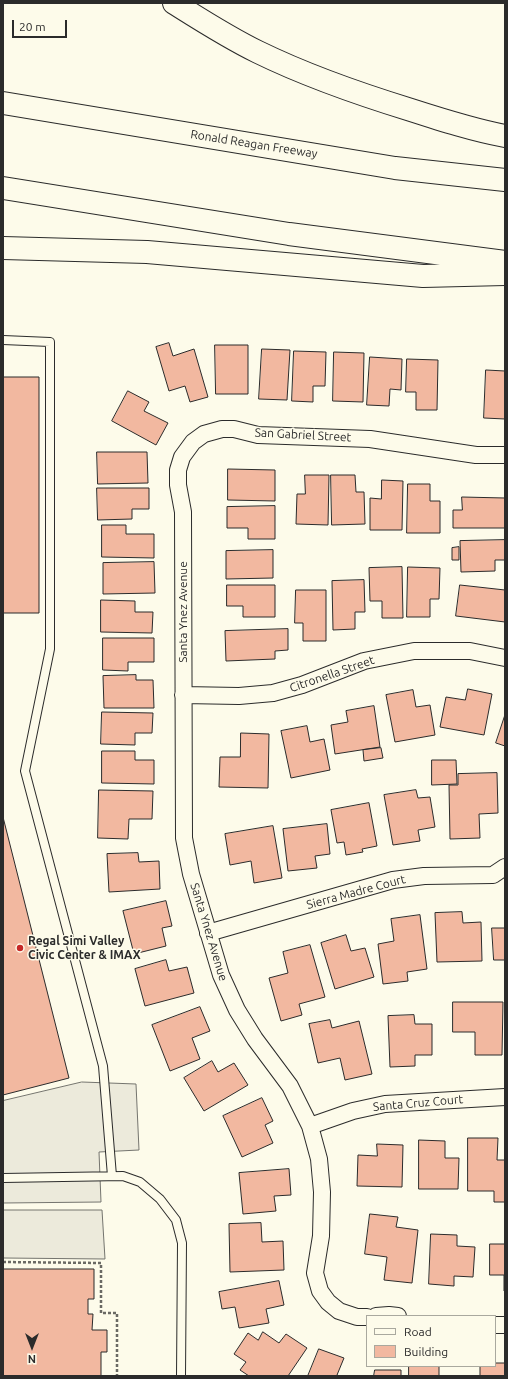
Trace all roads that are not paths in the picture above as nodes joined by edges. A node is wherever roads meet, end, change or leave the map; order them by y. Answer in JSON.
{"nodes":[{"id":1,"x":174,"y":3,"type":"edge"},
{"id":2,"x":3,"y":103,"type":"edge"},
{"id":3,"x":505,"y":136,"type":"edge"},
{"id":4,"x":505,"y":180,"type":"edge"},
{"id":5,"x":3,"y":188,"type":"edge"},
{"id":6,"x":3,"y":248,"type":"edge"},
{"id":7,"x":505,"y":262,"type":"edge"},
{"id":8,"x":505,"y":274,"type":"edge"},
{"id":9,"x":3,"y":340,"type":"edge"},
{"id":10,"x":505,"y":454,"type":"edge"},
{"id":11,"x":183,"y":528,"type":"joint"},
{"id":12,"x":505,"y":658,"type":"edge"},
{"id":13,"x":183,"y":695,"type":"junction"},
{"id":14,"x":505,"y":867,"type":"edge"},
{"id":15,"x":208,"y":933,"type":"junction"},
{"id":16,"x":505,"y":1097,"type":"edge"},
{"id":17,"x":310,"y":1126,"type":"junction"},
{"id":18,"x":112,"y":1176,"type":"junction"},
{"id":19,"x":3,"y":1178,"type":"edge"},
{"id":20,"x":366,"y":1317,"type":"edge"},
{"id":21,"x":181,"y":1376,"type":"edge"}],
"edges":[{"from":1,"to":3,"type":"highway"},
{"from":2,"to":4,"type":"highway","name":"Ronald Reagan Freeway"},
{"from":5,"to":7,"type":"highway"},
{"from":6,"to":8,"type":"highway"},
{"from":9,"to":18,"type":"lane"},
{"from":10,"to":11,"type":"street","name":"San Gabriel Street"},
{"from":11,"to":13,"type":"street","name":"Santa Ynez Avenue"},
{"from":12,"to":13,"type":"street","name":"Citronella Street"},
{"from":13,"to":15,"type":"street","name":"Santa Ynez Avenue"},
{"from":14,"to":15,"type":"street","name":"Sierra Madre Court"},
{"from":15,"to":17,"type":"street","name":"Santa Ynez Avenue"},
{"from":16,"to":17,"type":"street","name":"Santa Cruz Court"},
{"from":17,"to":20,"type":"street","name":"Santa Ynez Avenue"},
{"from":18,"to":19,"type":"lane"},
{"from":18,"to":21,"type":"lane"}]}
